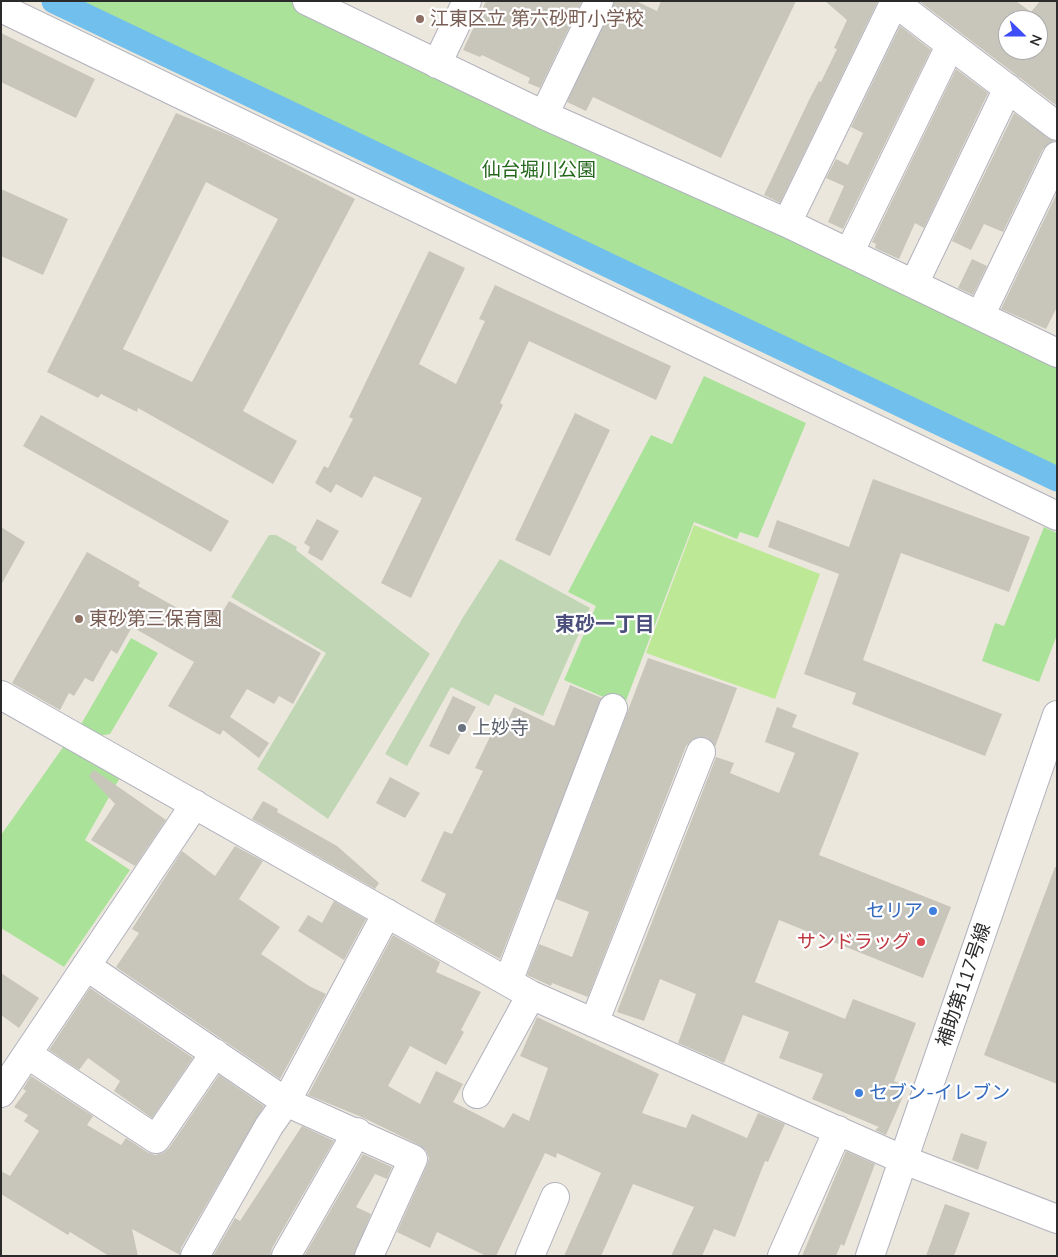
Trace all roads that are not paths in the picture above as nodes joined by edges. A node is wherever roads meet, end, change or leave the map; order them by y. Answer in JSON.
{"nodes":[{"id":1,"x":307,"y":1,"type":"edge"},
{"id":2,"x":466,"y":1,"type":"edge"},
{"id":3,"x":599,"y":1,"type":"edge"},
{"id":4,"x":894,"y":2,"type":"edge"},
{"id":5,"x":1,"y":8,"type":"edge"},
{"id":6,"x":950,"y":46,"type":"junction"},
{"id":7,"x":437,"y":64,"type":"junction"},
{"id":8,"x":1008,"y":88,"type":"junction"},
{"id":9,"x":544,"y":115,"type":"junction"},
{"id":10,"x":1057,"y":126,"type":"edge"},
{"id":11,"x":1057,"y":156,"type":"edge"},
{"id":12,"x":787,"y":224,"type":"junction"},
{"id":13,"x":849,"y":253,"type":"junction"},
{"id":14,"x":914,"y":284,"type":"junction"},
{"id":15,"x":980,"y":316,"type":"junction"},
{"id":16,"x":1054,"y":343,"type":"edge"},
{"id":17,"x":1057,"y":516,"type":"edge"},
{"id":18,"x":1,"y":695,"type":"edge"},
{"id":19,"x":613,"y":708,"type":"dead end"},
{"id":20,"x":1056,"y":718,"type":"edge"},
{"id":21,"x":701,"y":752,"type":"dead end"},
{"id":22,"x":195,"y":804,"type":"junction"},
{"id":23,"x":387,"y":913,"type":"junction"},
{"id":24,"x":86,"y":966,"type":"junction"},
{"id":25,"x":519,"y":988,"type":"junction"},
{"id":26,"x":594,"y":1023,"type":"junction"},
{"id":27,"x":215,"y":1053,"type":"junction"},
{"id":28,"x":27,"y":1054,"type":"junction"},
{"id":29,"x":1,"y":1093,"type":"edge"},
{"id":30,"x":477,"y":1094,"type":"dead end"},
{"id":31,"x":286,"y":1102,"type":"junction"},
{"id":32,"x":838,"y":1130,"type":"junction"},
{"id":33,"x":357,"y":1132,"type":"junction"},
{"id":34,"x":904,"y":1160,"type":"junction"},
{"id":35,"x":555,"y":1196,"type":"dead end"},
{"id":36,"x":1057,"y":1219,"type":"edge"},
{"id":37,"x":195,"y":1256,"type":"edge"},
{"id":38,"x":286,"y":1256,"type":"edge"},
{"id":39,"x":369,"y":1256,"type":"edge"},
{"id":40,"x":530,"y":1256,"type":"edge"},
{"id":41,"x":782,"y":1256,"type":"edge"},
{"id":42,"x":870,"y":1256,"type":"edge"}],
"edges":[{"from":1,"to":7,"type":"street"},
{"from":2,"to":7,"type":"street"},
{"from":3,"to":9,"type":"street"},
{"from":4,"to":6,"type":"street"},
{"from":4,"to":12,"type":"street"},
{"from":5,"to":17,"type":"street"},
{"from":6,"to":8,"type":"street"},
{"from":6,"to":13,"type":"street"},
{"from":7,"to":9,"type":"street"},
{"from":8,"to":10,"type":"street"},
{"from":8,"to":14,"type":"street"},
{"from":9,"to":12,"type":"street"},
{"from":11,"to":15,"type":"street"},
{"from":12,"to":13,"type":"street"},
{"from":13,"to":14,"type":"street"},
{"from":14,"to":15,"type":"street"},
{"from":15,"to":16,"type":"street"},
{"from":18,"to":22,"type":"street"},
{"from":19,"to":25,"type":"street"},
{"from":20,"to":34,"type":"street","name":"補助第117号線"},
{"from":21,"to":26,"type":"street"},
{"from":22,"to":23,"type":"street"},
{"from":22,"to":24,"type":"street"},
{"from":23,"to":25,"type":"street"},
{"from":23,"to":31,"type":"street"},
{"from":24,"to":27,"type":"street"},
{"from":24,"to":28,"type":"street"},
{"from":25,"to":26,"type":"street"},
{"from":25,"to":30,"type":"street"},
{"from":26,"to":32,"type":"street"},
{"from":27,"to":28,"type":"street"},
{"from":27,"to":31,"type":"street"},
{"from":28,"to":29,"type":"street"},
{"from":31,"to":33,"type":"street"},
{"from":31,"to":37,"type":"street"},
{"from":32,"to":34,"type":"street"},
{"from":32,"to":41,"type":"street"},
{"from":33,"to":38,"type":"street"},
{"from":33,"to":39,"type":"street"},
{"from":34,"to":36,"type":"street"},
{"from":34,"to":42,"type":"street","name":"補助第117号線"},
{"from":35,"to":40,"type":"street"}]}
